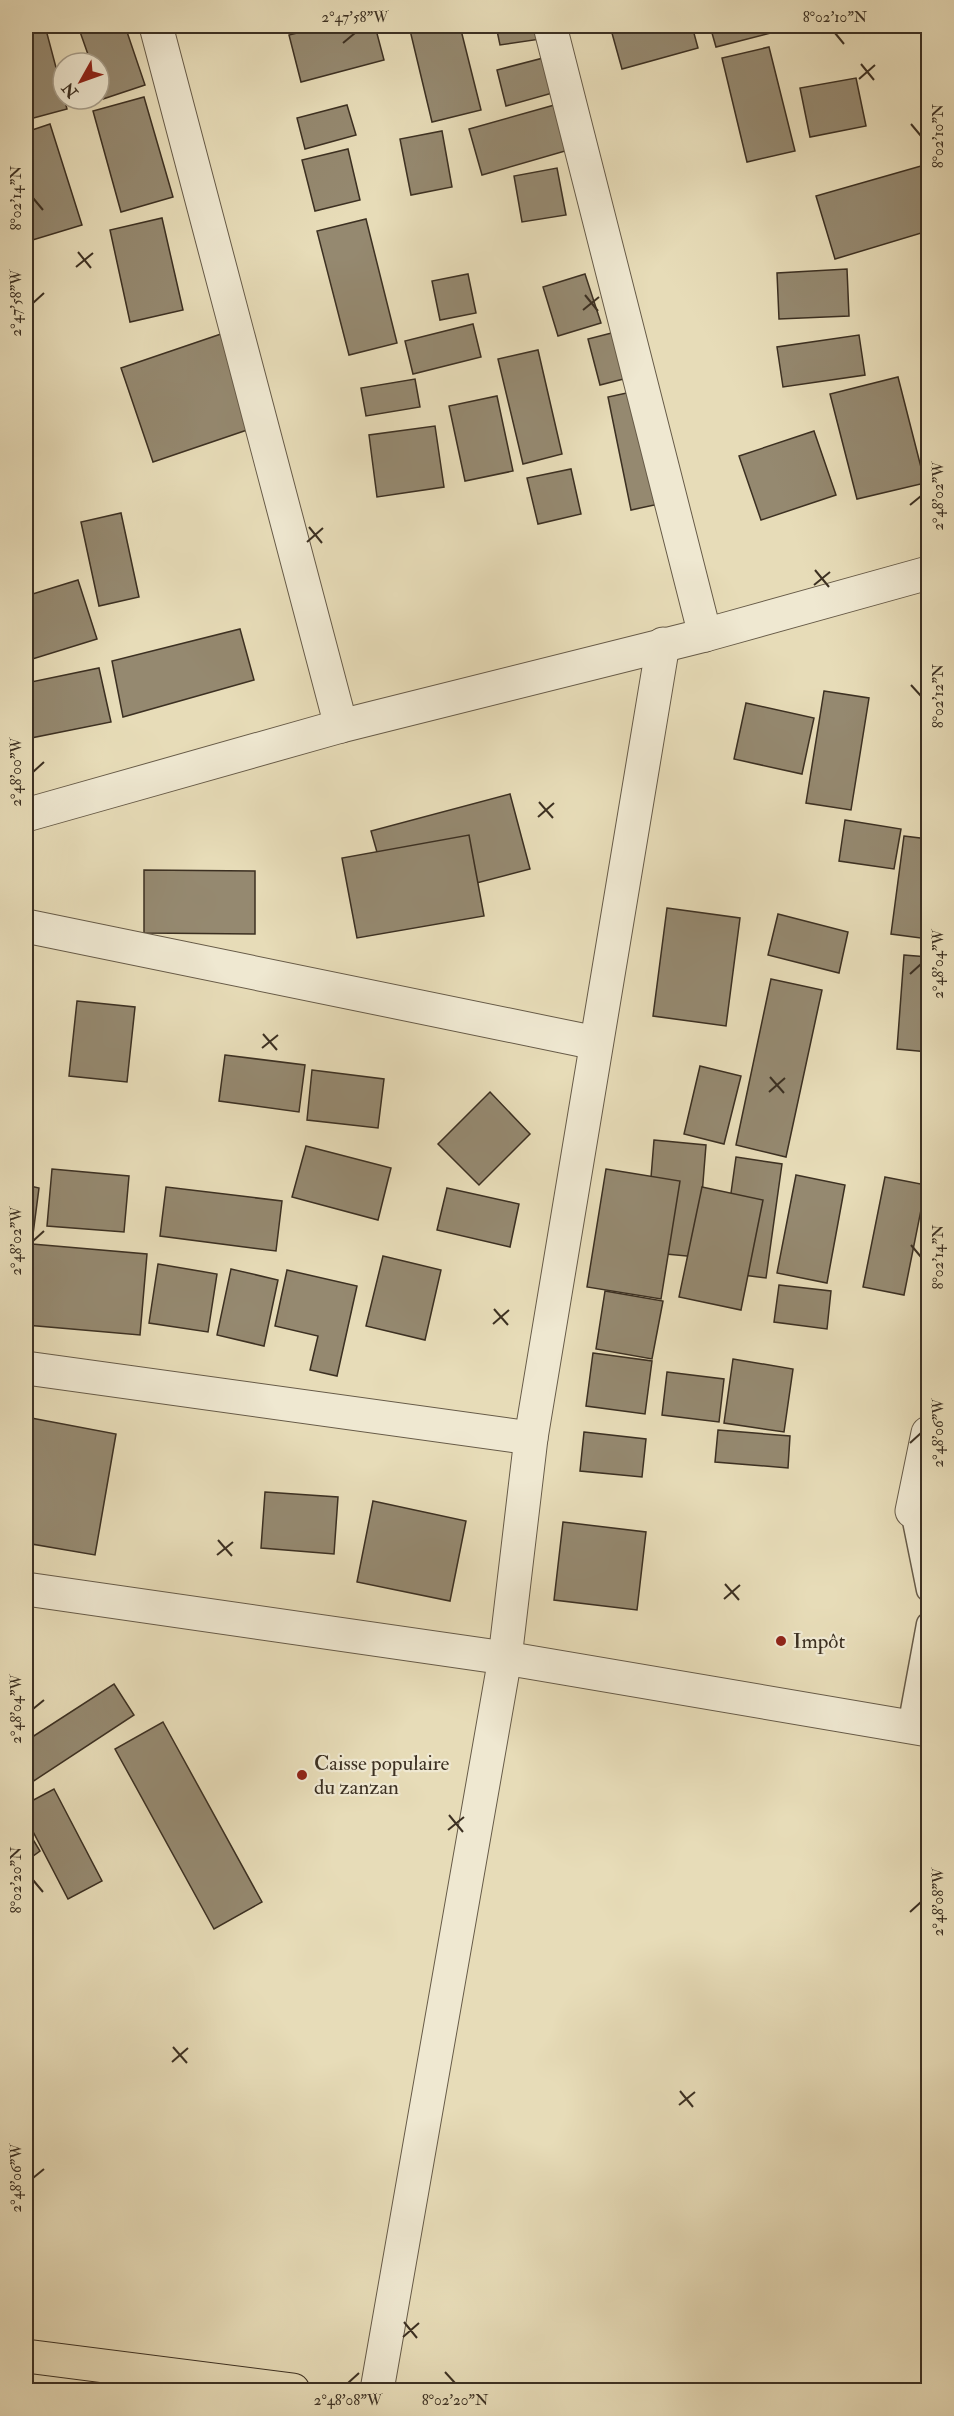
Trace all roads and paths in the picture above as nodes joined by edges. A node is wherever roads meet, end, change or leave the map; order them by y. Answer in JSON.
{"nodes":[{"id":1,"x":156,"y":26,"type":"edge"},
{"id":2,"x":550,"y":26,"type":"edge"},
{"id":3,"x":928,"y":573,"type":"edge"},
{"id":4,"x":705,"y":635,"type":"junction"},
{"id":5,"x":663,"y":644,"type":"junction"},
{"id":6,"x":341,"y":726,"type":"junction"},
{"id":7,"x":26,"y":815,"type":"edge"},
{"id":8,"x":26,"y":926,"type":"edge"},
{"id":9,"x":597,"y":1043,"type":"junction"},
{"id":10,"x":26,"y":1368,"type":"edge"},
{"id":11,"x":928,"y":1433,"type":"edge"},
{"id":12,"x":531,"y":1438,"type":"junction"},
{"id":13,"x":912,"y":1511,"type":"joint"},
{"id":14,"x":26,"y":1589,"type":"edge"},
{"id":15,"x":928,"y":1590,"type":"edge"},
{"id":16,"x":928,"y":1624,"type":"edge"},
{"id":17,"x":505,"y":1658,"type":"junction"},
{"id":18,"x":919,"y":1728,"type":"edge"},
{"id":19,"x":26,"y":2356,"type":"edge"},
{"id":20,"x":293,"y":2391,"type":"edge"},
{"id":21,"x":377,"y":2391,"type":"edge"}],
"edges":[{"from":1,"to":6,"type":"street"},
{"from":2,"to":4,"type":"street"},
{"from":3,"to":4,"type":"street"},
{"from":4,"to":5,"type":"street"},
{"from":5,"to":6,"type":"street"},
{"from":5,"to":9,"type":"street"},
{"from":6,"to":7,"type":"street"},
{"from":8,"to":9,"type":"street"},
{"from":9,"to":12,"type":"street"},
{"from":10,"to":12,"type":"street"},
{"from":11,"to":13,"type":"street"},
{"from":12,"to":17,"type":"street"},
{"from":13,"to":15,"type":"lane"},
{"from":14,"to":17,"type":"street"},
{"from":16,"to":18,"type":"lane"},
{"from":17,"to":18,"type":"street"},
{"from":17,"to":21,"type":"street"},
{"from":19,"to":20,"type":"main road"}]}
